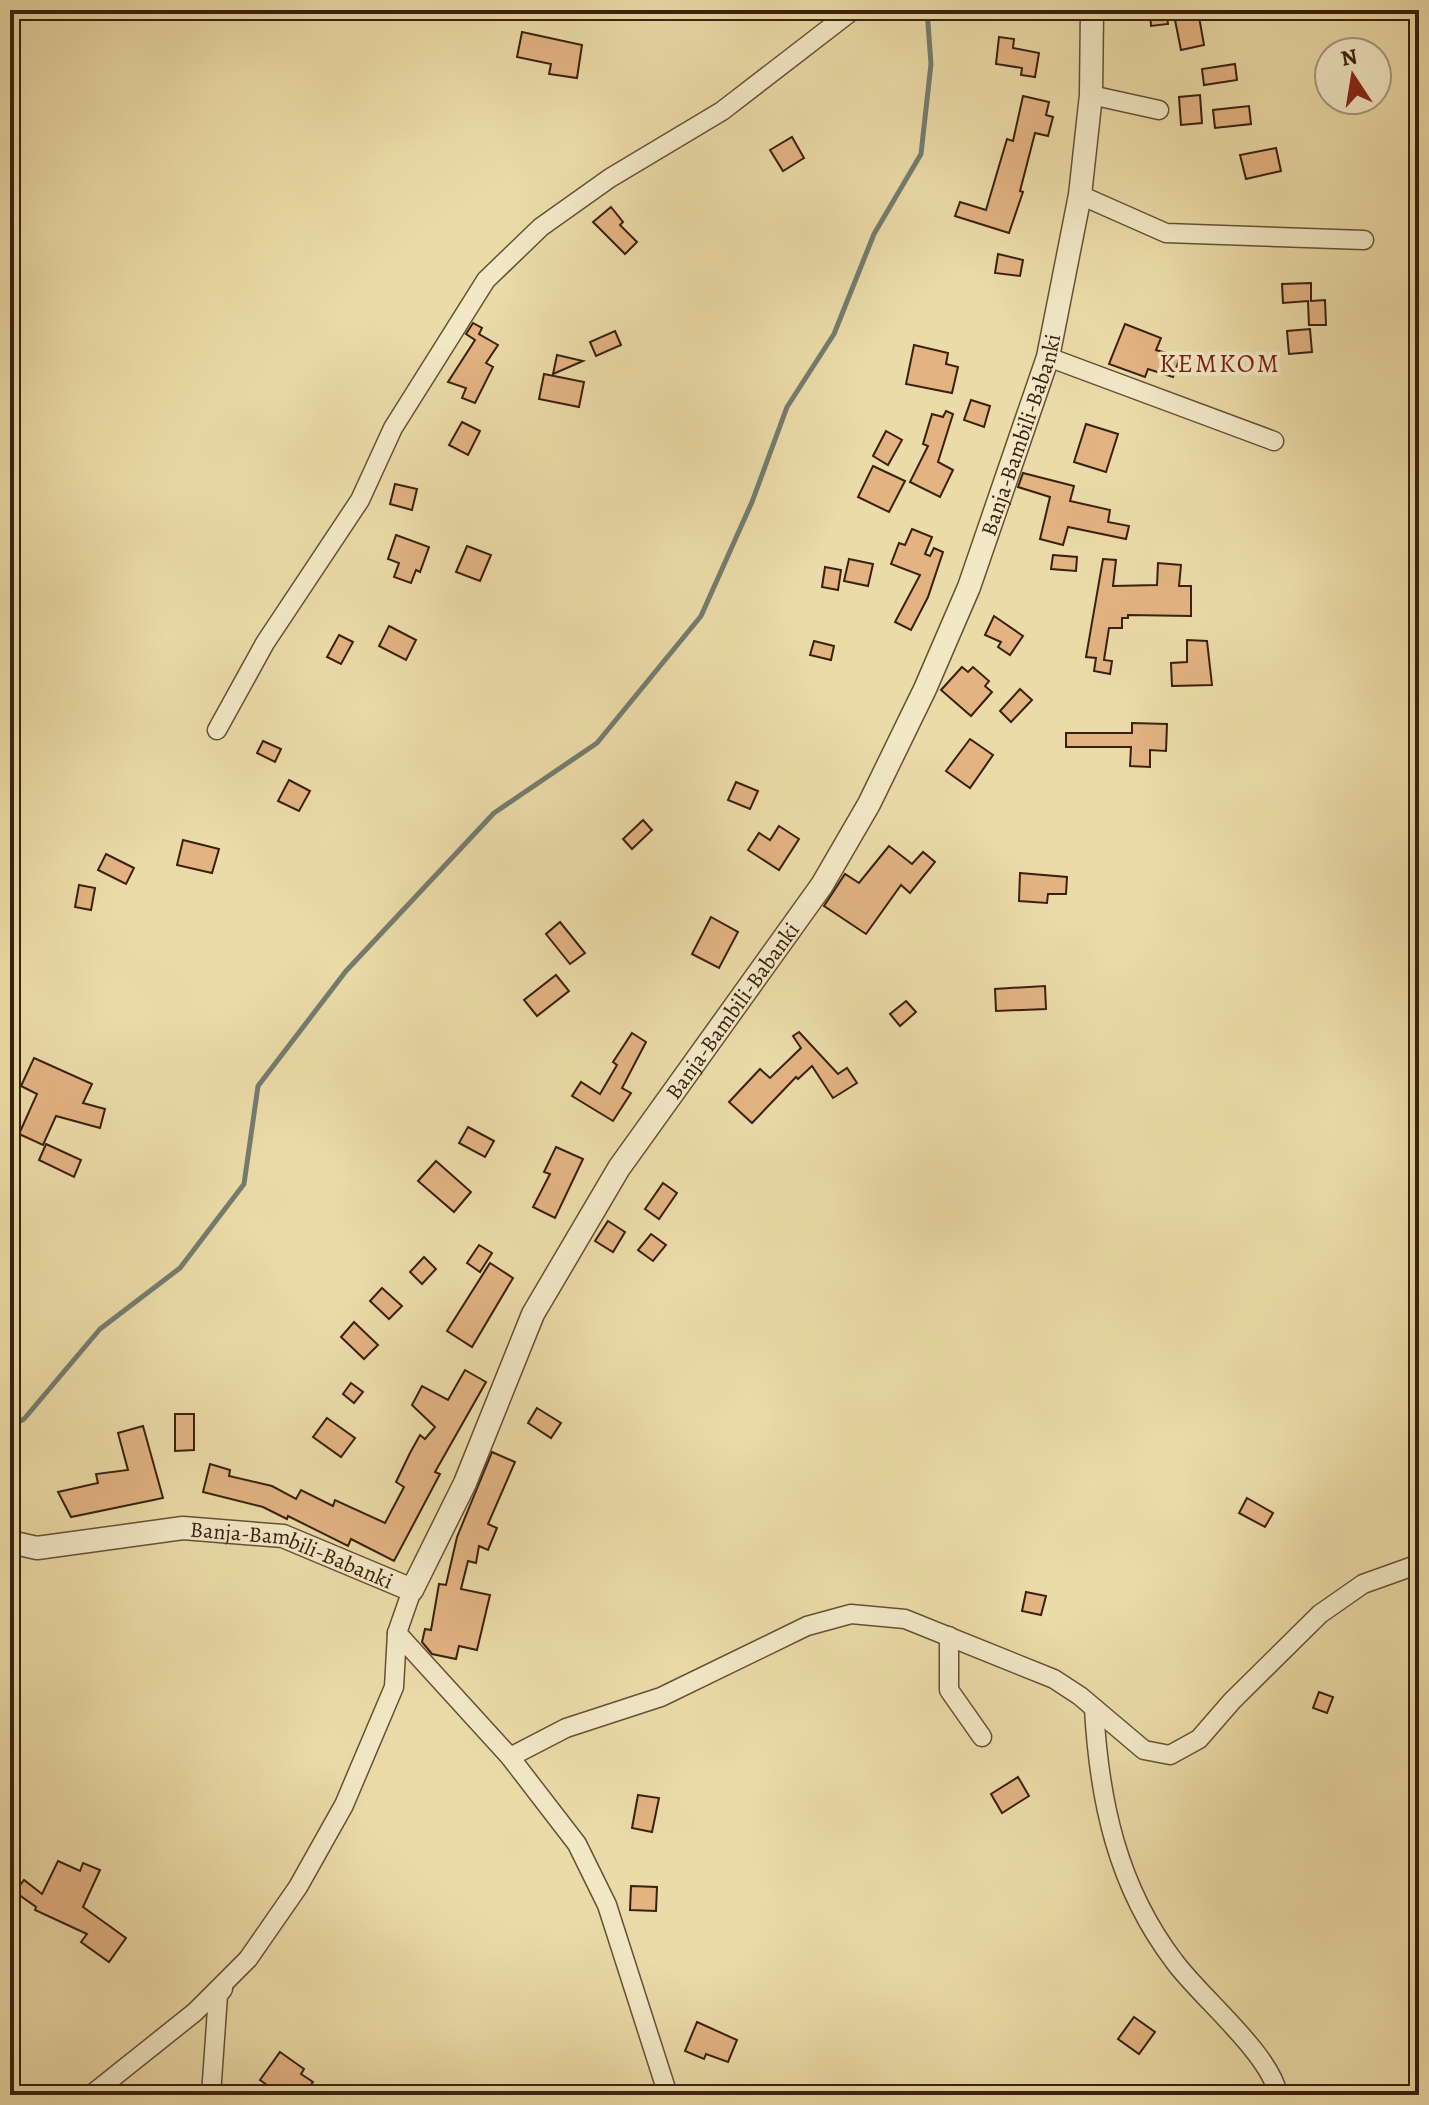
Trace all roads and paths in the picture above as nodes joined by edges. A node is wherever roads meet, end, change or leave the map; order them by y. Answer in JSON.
{"nodes":[{"id":1,"x":853,"y":10,"type":"edge"},
{"id":2,"x":1092,"y":10,"type":"edge"},
{"id":3,"x":1091,"y":95,"type":"junction"},
{"id":4,"x":1159,"y":110,"type":"dead end"},
{"id":5,"x":1080,"y":195,"type":"junction"},
{"id":6,"x":1364,"y":240,"type":"dead end"},
{"id":7,"x":1048,"y":357,"type":"junction"},
{"id":8,"x":1274,"y":441,"type":"dead end"},
{"id":9,"x":217,"y":730,"type":"dead end"},
{"id":10,"x":10,"y":1542,"type":"edge"},
{"id":11,"x":1419,"y":1564,"type":"edge"},
{"id":12,"x":412,"y":1590,"type":"junction"},
{"id":13,"x":397,"y":1633,"type":"junction"},
{"id":14,"x":949,"y":1636,"type":"junction"},
{"id":15,"x":1094,"y":1708,"type":"junction"},
{"id":16,"x":982,"y":1737,"type":"dead end"},
{"id":17,"x":510,"y":1757,"type":"junction"},
{"id":18,"x":248,"y":1959,"type":"junction"},
{"id":19,"x":91,"y":2095,"type":"edge"},
{"id":20,"x":211,"y":2095,"type":"edge"},
{"id":21,"x":669,"y":2095,"type":"edge"},
{"id":22,"x":1278,"y":2095,"type":"edge"}],
"edges":[{"from":1,"to":9,"type":"street"},
{"from":2,"to":3,"type":"street","name":"Banja-Bambili-Babanki"},
{"from":3,"to":4,"type":"street"},
{"from":3,"to":5,"type":"street","name":"Banja-Bambili-Babanki"},
{"from":5,"to":6,"type":"street"},
{"from":5,"to":7,"type":"street","name":"Banja-Bambili-Babanki"},
{"from":7,"to":8,"type":"street"},
{"from":7,"to":12,"type":"street","name":"Banja-Bambili-Babanki"},
{"from":10,"to":12,"type":"street","name":"Banja-Bambili-Babanki"},
{"from":11,"to":15,"type":"street"},
{"from":12,"to":13,"type":"street"},
{"from":13,"to":17,"type":"street"},
{"from":13,"to":18,"type":"street"},
{"from":14,"to":15,"type":"street"},
{"from":14,"to":16,"type":"street"},
{"from":14,"to":17,"type":"street"},
{"from":15,"to":22,"type":"street"},
{"from":17,"to":21,"type":"street"},
{"from":18,"to":19,"type":"street"},
{"from":18,"to":20,"type":"street"}]}
